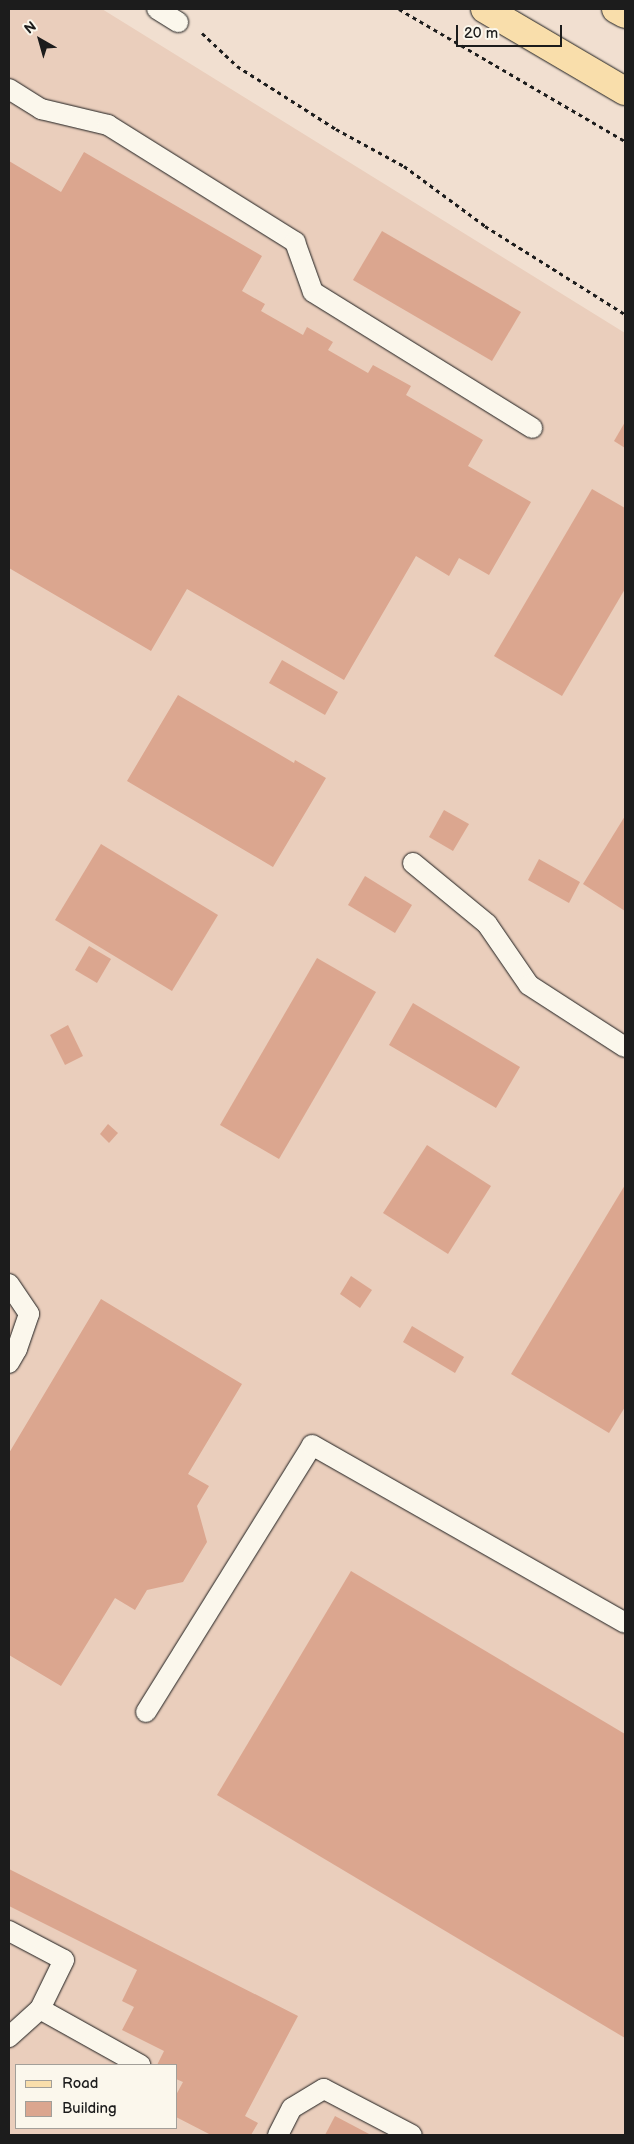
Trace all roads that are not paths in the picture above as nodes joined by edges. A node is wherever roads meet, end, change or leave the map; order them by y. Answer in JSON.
{"nodes":[{"id":1,"x":158,"y":9,"type":"edge"},
{"id":2,"x":484,"y":9,"type":"edge"},
{"id":3,"x":616,"y":9,"type":"edge"},
{"id":4,"x":625,"y":14,"type":"edge"},
{"id":5,"x":178,"y":22,"type":"road end"},
{"id":6,"x":9,"y":89,"type":"edge"},
{"id":7,"x":625,"y":91,"type":"edge"},
{"id":8,"x":532,"y":428,"type":"dead end"},
{"id":9,"x":413,"y":863,"type":"dead end"},
{"id":10,"x":625,"y":1047,"type":"edge"},
{"id":11,"x":9,"y":1284,"type":"edge"},
{"id":12,"x":9,"y":1363,"type":"edge"},
{"id":13,"x":625,"y":1623,"type":"edge"},
{"id":14,"x":146,"y":1712,"type":"dead end"},
{"id":15,"x":9,"y":1931,"type":"edge"},
{"id":16,"x":40,"y":2009,"type":"junction"},
{"id":17,"x":9,"y":2037,"type":"edge"},
{"id":18,"x":138,"y":2064,"type":"edge"},
{"id":19,"x":278,"y":2135,"type":"edge"},
{"id":20,"x":412,"y":2135,"type":"edge"}],
"edges":[{"from":1,"to":5,"type":"lane"},
{"from":2,"to":7,"type":"main road"},
{"from":3,"to":4,"type":"main road"},
{"from":6,"to":8,"type":"lane"},
{"from":9,"to":10,"type":"lane"},
{"from":11,"to":12,"type":"lane"},
{"from":13,"to":14,"type":"lane"},
{"from":15,"to":16,"type":"lane"},
{"from":16,"to":17,"type":"lane"},
{"from":16,"to":18,"type":"lane"},
{"from":19,"to":20,"type":"lane"}]}
